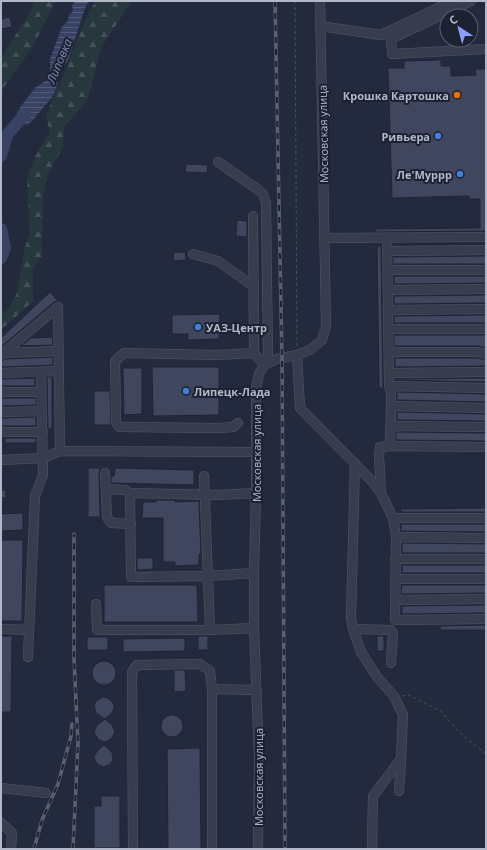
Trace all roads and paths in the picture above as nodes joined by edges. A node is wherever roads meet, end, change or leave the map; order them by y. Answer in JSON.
{"nodes":[{"id":1,"x":295,"y":1,"type":"edge"},
{"id":2,"x":314,"y":1,"type":"edge"},
{"id":3,"x":320,"y":1,"type":"edge"},
{"id":4,"x":453,"y":1,"type":"edge"},
{"id":5,"x":470,"y":1,"type":"edge"},
{"id":6,"x":320,"y":26,"type":"junction"},
{"id":7,"x":486,"y":49,"type":"edge"},
{"id":8,"x":218,"y":162,"type":"dead end"},
{"id":9,"x":253,"y":216,"type":"dead end"},
{"id":10,"x":486,"y":237,"type":"edge"},
{"id":11,"x":325,"y":238,"type":"junction"},
{"id":12,"x":387,"y":238,"type":"junction"},
{"id":13,"x":486,"y":250,"type":"edge"},
{"id":14,"x":388,"y":251,"type":"junction"},
{"id":15,"x":193,"y":254,"type":"dead end"},
{"id":16,"x":388,"y":270,"type":"junction"},
{"id":17,"x":486,"y":270,"type":"edge"},
{"id":18,"x":253,"y":286,"type":"junction"},
{"id":19,"x":486,"y":289,"type":"edge"},
{"id":20,"x":388,"y":290,"type":"junction"},
{"id":21,"x":486,"y":309,"type":"edge"},
{"id":22,"x":388,"y":310,"type":"junction"},
{"id":23,"x":388,"y":329,"type":"junction"},
{"id":24,"x":486,"y":329,"type":"edge"},
{"id":25,"x":59,"y":351,"type":"junction"},
{"id":26,"x":388,"y":352,"type":"junction"},
{"id":27,"x":254,"y":353,"type":"junction"},
{"id":28,"x":2,"y":354,"type":"edge"},
{"id":29,"x":486,"y":354,"type":"edge"},
{"id":30,"x":297,"y":355,"type":"junction"},
{"id":31,"x":264,"y":365,"type":"junction"},
{"id":32,"x":59,"y":371,"type":"junction"},
{"id":33,"x":41,"y":372,"type":"junction"},
{"id":34,"x":486,"y":372,"type":"edge"},
{"id":35,"x":1,"y":373,"type":"edge"},
{"id":36,"x":389,"y":373,"type":"junction"},
{"id":37,"x":389,"y":386,"type":"junction"},
{"id":38,"x":486,"y":388,"type":"edge"},
{"id":39,"x":1,"y":392,"type":"edge"},
{"id":40,"x":41,"y":392,"type":"junction"},
{"id":41,"x":391,"y":406,"type":"junction"},
{"id":42,"x":486,"y":408,"type":"edge"},
{"id":43,"x":42,"y":411,"type":"junction"},
{"id":44,"x":1,"y":412,"type":"edge"},
{"id":45,"x":238,"y":423,"type":"dead end"},
{"id":46,"x":390,"y":426,"type":"junction"},
{"id":47,"x":486,"y":427,"type":"edge"},
{"id":48,"x":1,"y":432,"type":"edge"},
{"id":49,"x":42,"y":432,"type":"junction"},
{"id":50,"x":390,"y":446,"type":"junction"},
{"id":51,"x":486,"y":447,"type":"edge"},
{"id":52,"x":60,"y":451,"type":"junction"},
{"id":53,"x":256,"y":452,"type":"junction"},
{"id":54,"x":44,"y":458,"type":"junction"},
{"id":55,"x":1,"y":460,"type":"edge"},
{"id":56,"x":355,"y":463,"type":"junction"},
{"id":57,"x":105,"y":473,"type":"dead end"},
{"id":58,"x":204,"y":476,"type":"dead end"},
{"id":59,"x":106,"y":489,"type":"junction"},
{"id":60,"x":130,"y":493,"type":"junction"},
{"id":61,"x":381,"y":493,"type":"junction"},
{"id":62,"x":205,"y":494,"type":"junction"},
{"id":63,"x":256,"y":494,"type":"junction"},
{"id":64,"x":393,"y":518,"type":"junction"},
{"id":65,"x":486,"y":518,"type":"edge"},
{"id":66,"x":131,"y":524,"type":"junction"},
{"id":67,"x":396,"y":537,"type":"junction"},
{"id":68,"x":486,"y":538,"type":"edge"},
{"id":69,"x":395,"y":559,"type":"junction"},
{"id":70,"x":486,"y":559,"type":"edge"},
{"id":71,"x":254,"y":573,"type":"junction"},
{"id":72,"x":208,"y":576,"type":"junction"},
{"id":73,"x":395,"y":579,"type":"junction"},
{"id":74,"x":486,"y":579,"type":"edge"},
{"id":75,"x":486,"y":599,"type":"edge"},
{"id":76,"x":395,"y":600,"type":"junction"},
{"id":77,"x":96,"y":604,"type":"dead end"},
{"id":78,"x":486,"y":619,"type":"edge"},
{"id":79,"x":254,"y":628,"type":"junction"},
{"id":80,"x":1,"y":629,"type":"edge"},
{"id":81,"x":353,"y":629,"type":"junction"},
{"id":82,"x":30,"y":630,"type":"junction"},
{"id":83,"x":210,"y":630,"type":"junction"},
{"id":84,"x":28,"y":657,"type":"dead end"},
{"id":85,"x":391,"y":663,"type":"dead end"},
{"id":86,"x":212,"y":689,"type":"junction"},
{"id":87,"x":257,"y":690,"type":"junction"},
{"id":88,"x":394,"y":696,"type":"junction"},
{"id":89,"x":486,"y":754,"type":"edge"},
{"id":90,"x":401,"y":759,"type":"junction"},
{"id":91,"x":1,"y":788,"type":"edge"},
{"id":92,"x":399,"y":791,"type":"dead end"},
{"id":93,"x":46,"y":794,"type":"dead end"},
{"id":94,"x":1,"y":823,"type":"edge"},
{"id":95,"x":11,"y":849,"type":"edge"},
{"id":96,"x":133,"y":849,"type":"edge"},
{"id":97,"x":212,"y":849,"type":"edge"},
{"id":98,"x":258,"y":849,"type":"edge"},
{"id":99,"x":372,"y":849,"type":"edge"}],
"edges":[{"from":1,"to":30,"type":"path"},
{"from":2,"to":6,"type":"street","name":"Московская улица"},
{"from":3,"to":6,"type":"street","name":"Московская улица"},
{"from":4,"to":6,"type":"street"},
{"from":5,"to":7,"type":"street"},
{"from":6,"to":11,"type":"street","name":"Московская улица"},
{"from":8,"to":31,"type":"street"},
{"from":9,"to":18,"type":"street"},
{"from":10,"to":12,"type":"street"},
{"from":11,"to":12,"type":"street"},
{"from":11,"to":30,"type":"street","name":"Московская улица"},
{"from":12,"to":14,"type":"street"},
{"from":13,"to":14,"type":"street"},
{"from":14,"to":16,"type":"street"},
{"from":15,"to":18,"type":"street"},
{"from":16,"to":17,"type":"street"},
{"from":16,"to":20,"type":"street"},
{"from":18,"to":27,"type":"street"},
{"from":19,"to":20,"type":"street"},
{"from":20,"to":22,"type":"street"},
{"from":21,"to":22,"type":"street"},
{"from":22,"to":23,"type":"street"},
{"from":23,"to":24,"type":"street"},
{"from":23,"to":26,"type":"street"},
{"from":25,"to":28,"type":"street"},
{"from":25,"to":28,"type":"street"},
{"from":25,"to":32,"type":"street"},
{"from":26,"to":29,"type":"street"},
{"from":26,"to":36,"type":"street"},
{"from":27,"to":31,"type":"street"},
{"from":27,"to":45,"type":"street"},
{"from":30,"to":31,"type":"street","name":"Московская улица"},
{"from":30,"to":56,"type":"street"},
{"from":31,"to":53,"type":"street","name":"Московская улица"},
{"from":32,"to":33,"type":"street"},
{"from":32,"to":52,"type":"street"},
{"from":33,"to":35,"type":"street"},
{"from":33,"to":40,"type":"street"},
{"from":34,"to":36,"type":"street"},
{"from":36,"to":37,"type":"street"},
{"from":37,"to":38,"type":"street"},
{"from":37,"to":41,"type":"street"},
{"from":39,"to":40,"type":"street"},
{"from":40,"to":43,"type":"street"},
{"from":41,"to":42,"type":"street"},
{"from":41,"to":46,"type":"street"},
{"from":43,"to":44,"type":"street"},
{"from":43,"to":49,"type":"street"},
{"from":46,"to":47,"type":"street"},
{"from":46,"to":50,"type":"street"},
{"from":48,"to":49,"type":"street"},
{"from":49,"to":54,"type":"street"},
{"from":50,"to":51,"type":"street"},
{"from":50,"to":61,"type":"street"},
{"from":52,"to":53,"type":"street"},
{"from":52,"to":54,"type":"street"},
{"from":53,"to":63,"type":"street","name":"Московская улица"},
{"from":54,"to":55,"type":"street"},
{"from":54,"to":82,"type":"street"},
{"from":56,"to":61,"type":"street"},
{"from":56,"to":81,"type":"street"},
{"from":57,"to":59,"type":"street"},
{"from":58,"to":62,"type":"street"},
{"from":59,"to":60,"type":"street"},
{"from":59,"to":66,"type":"street"},
{"from":60,"to":62,"type":"street"},
{"from":60,"to":66,"type":"street"},
{"from":61,"to":64,"type":"street"},
{"from":62,"to":63,"type":"street"},
{"from":62,"to":72,"type":"street"},
{"from":63,"to":71,"type":"street","name":"Московская улица"},
{"from":64,"to":65,"type":"street"},
{"from":64,"to":67,"type":"street"},
{"from":66,"to":72,"type":"street"},
{"from":67,"to":68,"type":"street"},
{"from":67,"to":69,"type":"street"},
{"from":69,"to":70,"type":"street"},
{"from":69,"to":73,"type":"street"},
{"from":71,"to":72,"type":"street"},
{"from":71,"to":79,"type":"street","name":"Московская улица"},
{"from":72,"to":83,"type":"street"},
{"from":73,"to":74,"type":"street"},
{"from":73,"to":76,"type":"street"},
{"from":75,"to":76,"type":"street"},
{"from":76,"to":78,"type":"street"},
{"from":77,"to":83,"type":"street"},
{"from":79,"to":83,"type":"street"},
{"from":79,"to":87,"type":"street","name":"Московская улица"},
{"from":80,"to":82,"type":"street"},
{"from":81,"to":85,"type":"street"},
{"from":81,"to":88,"type":"street"},
{"from":82,"to":84,"type":"street"},
{"from":86,"to":87,"type":"street"},
{"from":86,"to":96,"type":"street"},
{"from":86,"to":97,"type":"street"},
{"from":87,"to":98,"type":"street","name":"Московская улица"},
{"from":88,"to":89,"type":"path"},
{"from":88,"to":90,"type":"street"},
{"from":90,"to":92,"type":"street"},
{"from":90,"to":99,"type":"street"},
{"from":91,"to":93,"type":"street"},
{"from":94,"to":95,"type":"street"}]}
